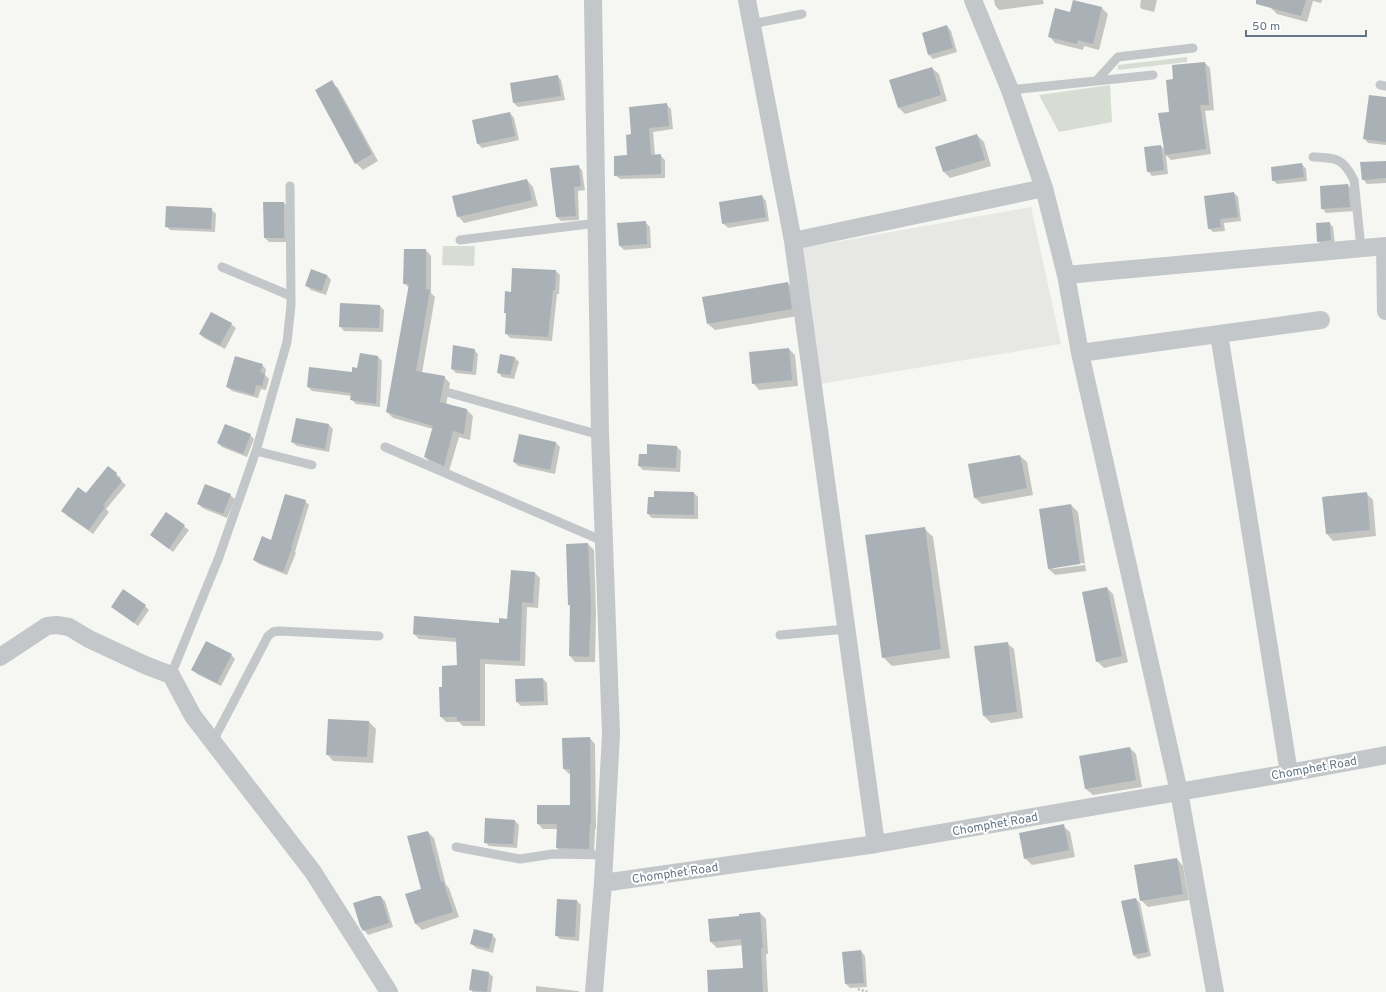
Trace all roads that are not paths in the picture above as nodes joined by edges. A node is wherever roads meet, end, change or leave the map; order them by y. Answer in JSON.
{"nodes":[{"id":1,"x":593,"y":0,"type":"edge"},
{"id":2,"x":747,"y":0,"type":"edge"},
{"id":3,"x":973,"y":0,"type":"edge"},
{"id":4,"x":802,"y":14,"type":"dead end"},
{"id":5,"x":752,"y":24,"type":"junction"},
{"id":6,"x":1193,"y":48,"type":"dead end"},
{"id":7,"x":1153,"y":76,"type":"dead end"},
{"id":8,"x":1097,"y":80,"type":"junction"},
{"id":9,"x":1010,"y":90,"type":"junction"},
{"id":10,"x":1313,"y":157,"type":"dead end"},
{"id":11,"x":290,"y":186,"type":"dead end"},
{"id":12,"x":1044,"y":188,"type":"junction"},
{"id":13,"x":596,"y":223,"type":"junction"},
{"id":14,"x":460,"y":240,"type":"dead end"},
{"id":15,"x":793,"y":241,"type":"junction"},
{"id":16,"x":1386,"y":246,"type":"edge"},
{"id":17,"x":1361,"y":248,"type":"junction"},
{"id":18,"x":222,"y":267,"type":"dead end"},
{"id":19,"x":1066,"y":275,"type":"junction"},
{"id":20,"x":291,"y":296,"type":"junction"},
{"id":21,"x":1386,"y":310,"type":"edge"},
{"id":22,"x":1321,"y":320,"type":"dead end"},
{"id":23,"x":1219,"y":334,"type":"junction"},
{"id":24,"x":1080,"y":352,"type":"junction"},
{"id":25,"x":450,"y":393,"type":"dead end"},
{"id":26,"x":600,"y":435,"type":"junction"},
{"id":27,"x":385,"y":447,"type":"dead end"},
{"id":28,"x":256,"y":452,"type":"junction"},
{"id":29,"x":312,"y":465,"type":"dead end"},
{"id":30,"x":603,"y":541,"type":"junction"},
{"id":31,"x":847,"y":629,"type":"junction"},
{"id":32,"x":780,"y":635,"type":"dead end"},
{"id":33,"x":379,"y":636,"type":"dead end"},
{"id":34,"x":0,"y":657,"type":"edge"},
{"id":35,"x":171,"y":675,"type":"junction"},
{"id":36,"x":213,"y":741,"type":"junction"},
{"id":37,"x":1386,"y":755,"type":"edge"},
{"id":38,"x":1289,"y":773,"type":"junction"},
{"id":39,"x":1180,"y":792,"type":"junction"},
{"id":40,"x":876,"y":844,"type":"junction"},
{"id":41,"x":456,"y":847,"type":"dead end"},
{"id":42,"x":604,"y":855,"type":"junction"},
{"id":43,"x":603,"y":883,"type":"junction"},
{"id":44,"x":389,"y":992,"type":"edge"},
{"id":45,"x":594,"y":992,"type":"edge"},
{"id":46,"x":1215,"y":992,"type":"edge"}],
"edges":[{"from":1,"to":13,"type":"street"},
{"from":2,"to":5,"type":"street"},
{"from":3,"to":9,"type":"street"},
{"from":4,"to":5,"type":"lane"},
{"from":5,"to":15,"type":"street"},
{"from":6,"to":8,"type":"lane"},
{"from":7,"to":8,"type":"lane"},
{"from":8,"to":9,"type":"lane"},
{"from":9,"to":12,"type":"street"},
{"from":10,"to":17,"type":"lane"},
{"from":11,"to":20,"type":"lane"},
{"from":12,"to":15,"type":"street"},
{"from":12,"to":19,"type":"street"},
{"from":13,"to":14,"type":"lane"},
{"from":13,"to":26,"type":"street"},
{"from":15,"to":31,"type":"street"},
{"from":16,"to":17,"type":"street"},
{"from":16,"to":21,"type":"street"},
{"from":17,"to":19,"type":"street"},
{"from":18,"to":20,"type":"lane"},
{"from":19,"to":24,"type":"street"},
{"from":20,"to":28,"type":"lane"},
{"from":22,"to":23,"type":"street"},
{"from":23,"to":24,"type":"street"},
{"from":23,"to":38,"type":"street"},
{"from":24,"to":39,"type":"street"},
{"from":25,"to":26,"type":"lane"},
{"from":26,"to":30,"type":"street"},
{"from":27,"to":30,"type":"lane"},
{"from":28,"to":29,"type":"lane"},
{"from":28,"to":35,"type":"lane"},
{"from":30,"to":42,"type":"street"},
{"from":31,"to":32,"type":"lane"},
{"from":31,"to":40,"type":"street"},
{"from":33,"to":36,"type":"lane"},
{"from":34,"to":35,"type":"street"},
{"from":35,"to":36,"type":"street"},
{"from":36,"to":44,"type":"street"},
{"from":37,"to":38,"type":"street","name":"Chomphet Road"},
{"from":38,"to":39,"type":"street","name":"Chomphet Road"},
{"from":39,"to":40,"type":"street","name":"Chomphet Road"},
{"from":39,"to":46,"type":"street"},
{"from":40,"to":43,"type":"street","name":"Chomphet Road"},
{"from":41,"to":42,"type":"lane"},
{"from":42,"to":43,"type":"street"},
{"from":43,"to":45,"type":"street"}]}
